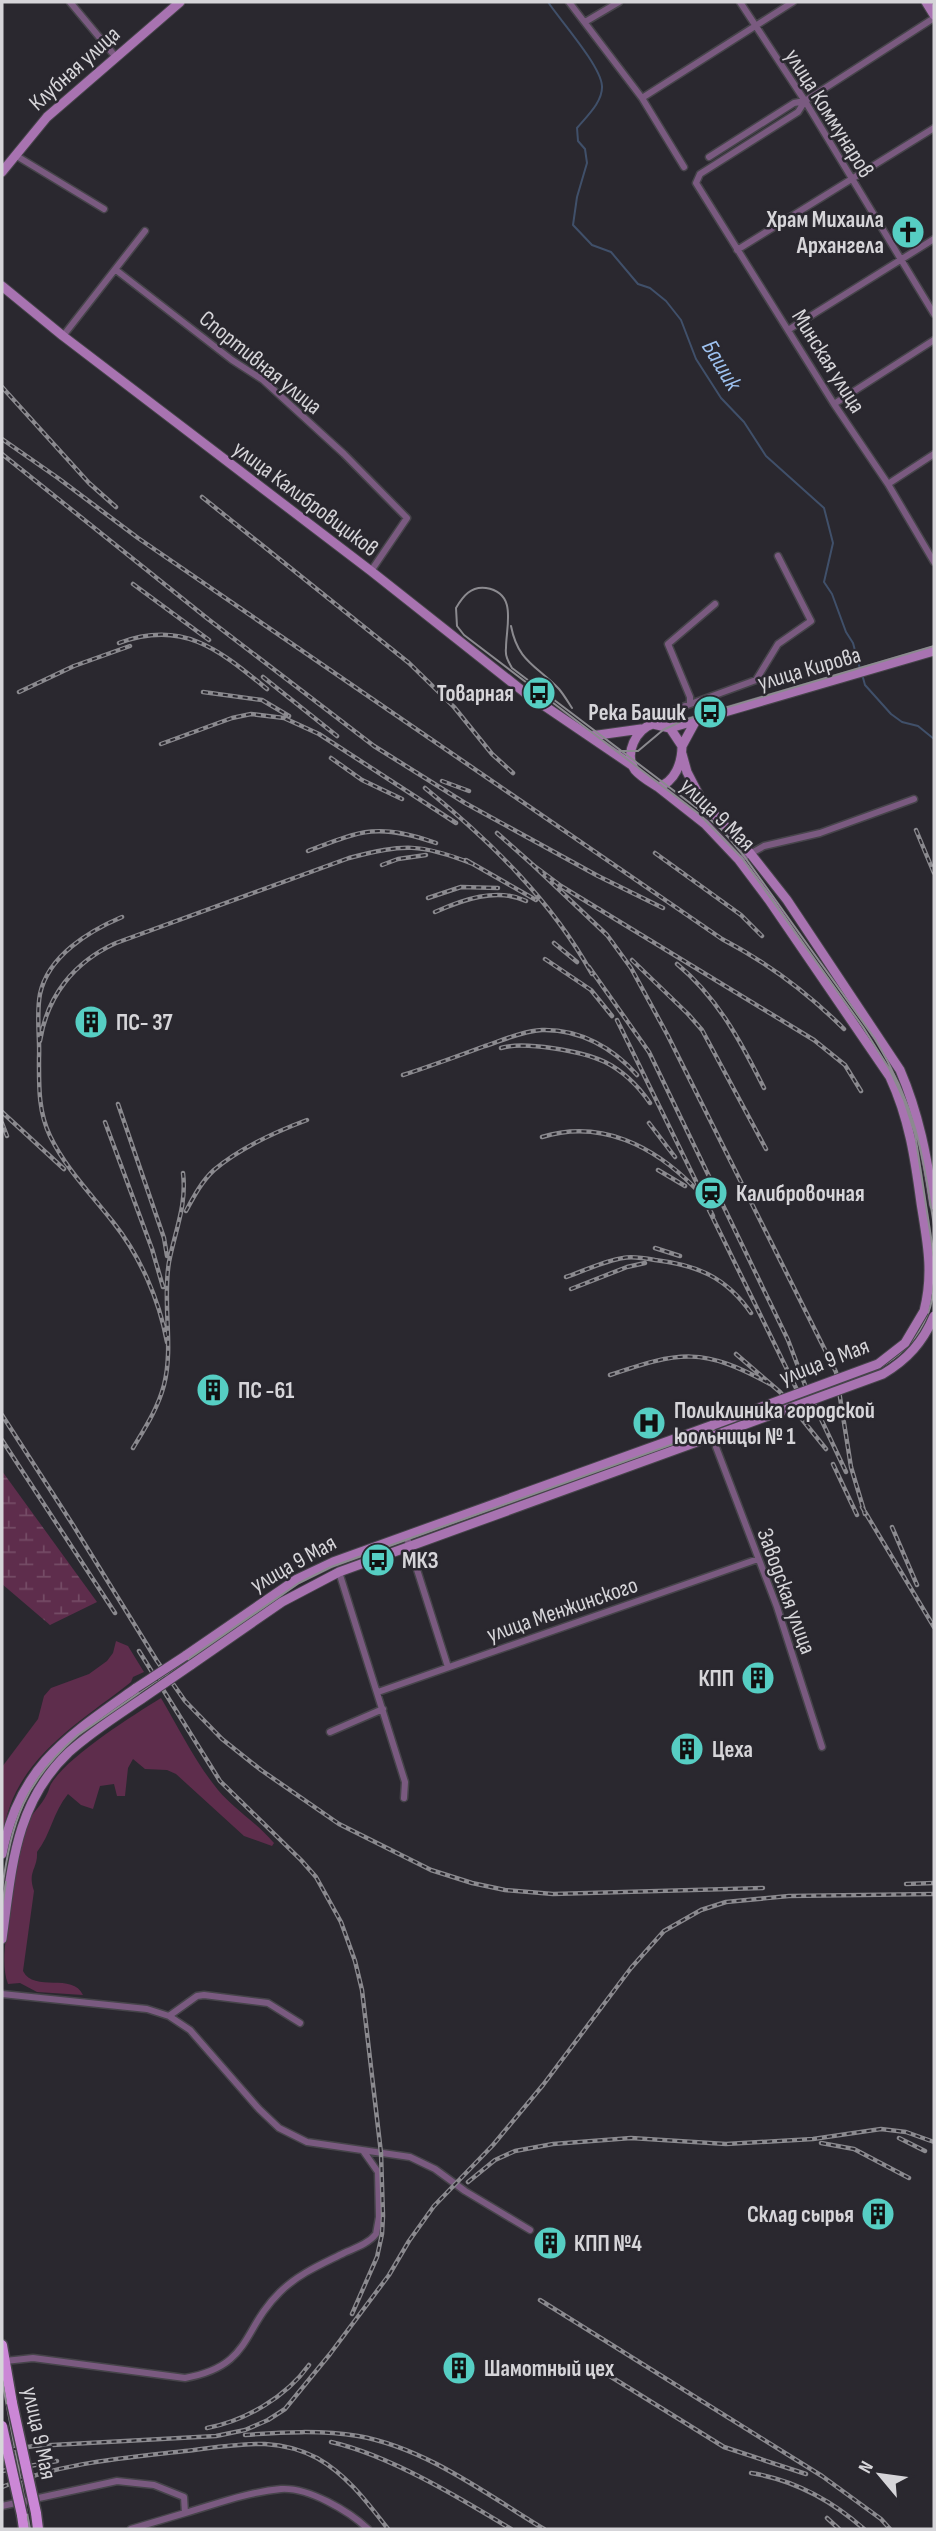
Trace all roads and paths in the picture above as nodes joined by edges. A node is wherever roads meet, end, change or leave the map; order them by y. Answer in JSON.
{"nodes":[{"id":1,"x":69,"y":2,"type":"edge"},
{"id":2,"x":180,"y":2,"type":"edge"},
{"id":3,"x":569,"y":2,"type":"edge"},
{"id":4,"x":619,"y":2,"type":"edge"},
{"id":5,"x":740,"y":2,"type":"edge"},
{"id":6,"x":793,"y":2,"type":"edge"},
{"id":7,"x":926,"y":2,"type":"edge"},
{"id":8,"x":934,"y":16,"type":"edge"},
{"id":9,"x":585,"y":22,"type":"junction"},
{"id":10,"x":755,"y":25,"type":"junction"},
{"id":11,"x":115,"y":56,"type":"junction"},
{"id":12,"x":642,"y":98,"type":"junction"},
{"id":13,"x":805,"y":101,"type":"junction"},
{"id":14,"x":934,"y":128,"type":"edge"},
{"id":15,"x":725,"y":147,"type":"junction"},
{"id":16,"x":15,"y":155,"type":"junction"},
{"id":17,"x":730,"y":155,"type":"junction"},
{"id":18,"x":709,"y":157,"type":"dead end"},
{"id":19,"x":684,"y":167,"type":"dead end"},
{"id":20,"x":2,"y":172,"type":"edge"},
{"id":21,"x":852,"y":180,"type":"junction"},
{"id":22,"x":104,"y":209,"type":"dead end"},
{"id":23,"x":145,"y":231,"type":"dead end"},
{"id":24,"x":934,"y":239,"type":"edge"},
{"id":25,"x":737,"y":250,"type":"junction"},
{"id":26,"x":900,"y":260,"type":"junction"},
{"id":27,"x":116,"y":270,"type":"junction"},
{"id":28,"x":2,"y":286,"type":"edge"},
{"id":29,"x":934,"y":314,"type":"edge"},
{"id":30,"x":788,"y":330,"type":"junction"},
{"id":31,"x":63,"y":336,"type":"junction"},
{"id":32,"x":934,"y":340,"type":"edge"},
{"id":33,"x":834,"y":404,"type":"junction"},
{"id":34,"x":934,"y":454,"type":"edge"},
{"id":35,"x":888,"y":484,"type":"junction"},
{"id":36,"x":778,"y":556,"type":"dead end"},
{"id":37,"x":934,"y":560,"type":"edge"},
{"id":38,"x":371,"y":571,"type":"junction"},
{"id":39,"x":715,"y":604,"type":"dead end"},
{"id":40,"x":934,"y":651,"type":"edge"},
{"id":41,"x":690,"y":703,"type":"junction"},
{"id":42,"x":695,"y":722,"type":"junction"},
{"id":43,"x":660,"y":725,"type":"junction"},
{"id":44,"x":670,"y":728,"type":"junction"},
{"id":45,"x":641,"y":729,"type":"junction"},
{"id":46,"x":591,"y":736,"type":"junction"},
{"id":47,"x":682,"y":750,"type":"junction"},
{"id":48,"x":633,"y":766,"type":"junction"},
{"id":49,"x":658,"y":787,"type":"junction"},
{"id":50,"x":915,"y":799,"type":"dead end"},
{"id":51,"x":750,"y":853,"type":"junction"},
{"id":52,"x":739,"y":860,"type":"junction"},
{"id":53,"x":934,"y":1205,"type":"edge"},
{"id":54,"x":934,"y":1316,"type":"edge"},
{"id":55,"x":715,"y":1430,"type":"junction"},
{"id":56,"x":716,"y":1447,"type":"dead end"},
{"id":57,"x":406,"y":1535,"type":"junction"},
{"id":58,"x":410,"y":1545,"type":"junction"},
{"id":59,"x":758,"y":1559,"type":"junction"},
{"id":60,"x":339,"y":1572,"type":"junction"},
{"id":61,"x":447,"y":1667,"type":"junction"},
{"id":62,"x":378,"y":1692,"type":"junction"},
{"id":63,"x":383,"y":1709,"type":"junction"},
{"id":64,"x":330,"y":1732,"type":"dead end"},
{"id":65,"x":822,"y":1747,"type":"dead end"},
{"id":66,"x":404,"y":1798,"type":"dead end"},
{"id":67,"x":2,"y":1854,"type":"edge"},
{"id":68,"x":2,"y":1939,"type":"edge"},
{"id":69,"x":2,"y":1994,"type":"edge"},
{"id":70,"x":169,"y":2016,"type":"junction"},
{"id":71,"x":300,"y":2023,"type":"dead end"},
{"id":72,"x":364,"y":2152,"type":"junction"},
{"id":73,"x":530,"y":2230,"type":"dead end"},
{"id":74,"x":2,"y":2344,"type":"edge"},
{"id":75,"x":5,"y":2361,"type":"junction"},
{"id":76,"x":2,"y":2426,"type":"edge"},
{"id":77,"x":2,"y":2506,"type":"edge"},
{"id":78,"x":185,"y":2513,"type":"junction"},
{"id":79,"x":24,"y":2529,"type":"edge"},
{"id":80,"x":38,"y":2529,"type":"edge"},
{"id":81,"x":131,"y":2529,"type":"edge"},
{"id":82,"x":368,"y":2529,"type":"edge"}],
"edges":[{"from":1,"to":11,"type":"street"},
{"from":2,"to":11,"type":"main road","name":"Клубная улица"},
{"from":3,"to":9,"type":"street"},
{"from":4,"to":9,"type":"street"},
{"from":5,"to":10,"type":"street","name":"улица Коммунаров"},
{"from":6,"to":10,"type":"street"},
{"from":7,"to":8,"type":"main road"},
{"from":8,"to":13,"type":"street"},
{"from":9,"to":12,"type":"street"},
{"from":10,"to":12,"type":"street"},
{"from":10,"to":13,"type":"street","name":"улица Коммунаров"},
{"from":11,"to":16,"type":"main road","name":"Клубная улица"},
{"from":12,"to":19,"type":"street"},
{"from":13,"to":15,"type":"street"},
{"from":13,"to":17,"type":"street"},
{"from":13,"to":21,"type":"street","name":"улица Коммунаров"},
{"from":14,"to":21,"type":"street"},
{"from":15,"to":17,"type":"street"},
{"from":15,"to":18,"type":"street"},
{"from":16,"to":20,"type":"main road","name":"Клубная улица"},
{"from":16,"to":22,"type":"street"},
{"from":17,"to":25,"type":"street","name":"Минская улица"},
{"from":21,"to":25,"type":"street"},
{"from":21,"to":26,"type":"street","name":"улица Коммунаров"},
{"from":23,"to":27,"type":"street"},
{"from":24,"to":26,"type":"street"},
{"from":25,"to":30,"type":"street","name":"Минская улица"},
{"from":26,"to":29,"type":"street","name":"улица Коммунаров"},
{"from":26,"to":30,"type":"street"},
{"from":27,"to":31,"type":"street"},
{"from":27,"to":38,"type":"street","name":"Спортивная улица"},
{"from":28,"to":31,"type":"main road","name":"улица Калибровщиков"},
{"from":30,"to":33,"type":"street","name":"Минская улица"},
{"from":31,"to":38,"type":"main road","name":"улица Калибровщиков"},
{"from":32,"to":33,"type":"street"},
{"from":33,"to":35,"type":"street","name":"Минская улица"},
{"from":34,"to":35,"type":"street"},
{"from":35,"to":37,"type":"street","name":"Минская улица"},
{"from":36,"to":41,"type":"street"},
{"from":38,"to":46,"type":"main road","name":"улица Калибровщиков"},
{"from":39,"to":41,"type":"street"},
{"from":40,"to":42,"type":"main road","name":"улица Кирова"},
{"from":41,"to":43,"type":"street"},
{"from":42,"to":44,"type":"main road","name":"улица Кирова"},
{"from":42,"to":47,"type":"main road"},
{"from":43,"to":44,"type":"main road"},
{"from":43,"to":45,"type":"main road"},
{"from":44,"to":47,"type":"main road"},
{"from":45,"to":46,"type":"main road"},
{"from":45,"to":48,"type":"main road"},
{"from":46,"to":48,"type":"main road","name":"улица Калибровщиков"},
{"from":47,"to":49,"type":"main road"},
{"from":47,"to":51,"type":"main road","name":"улица 9 Мая"},
{"from":48,"to":49,"type":"main road"},
{"from":49,"to":52,"type":"main road","name":"улица 9 Мая"},
{"from":50,"to":51,"type":"street"},
{"from":51,"to":52,"type":"street"},
{"from":51,"to":53,"type":"main road","name":"улица 9 Мая"},
{"from":52,"to":55,"type":"main road","name":"улица 9 Мая","bridge":true},
{"from":54,"to":55,"type":"main road","name":"улица 9 Мая","bridge":true},
{"from":55,"to":57,"type":"main road","name":"улица 9 Мая"},
{"from":55,"to":58,"type":"main road","name":"улица 9 Мая"},
{"from":56,"to":59,"type":"street","name":"Заводская улица"},
{"from":57,"to":58,"type":"street"},
{"from":57,"to":67,"type":"main road","name":"улица 9 Мая","bridge":true},
{"from":58,"to":60,"type":"main road","name":"улица 9 Мая"},
{"from":58,"to":61,"type":"street"},
{"from":59,"to":61,"type":"street","name":"улица Менжинского"},
{"from":59,"to":65,"type":"street","name":"Заводская улица"},
{"from":60,"to":62,"type":"street"},
{"from":60,"to":68,"type":"main road","name":"улица 9 Мая","bridge":true},
{"from":61,"to":62,"type":"street","name":"улица Менжинского"},
{"from":62,"to":63,"type":"street"},
{"from":63,"to":64,"type":"street"},
{"from":63,"to":66,"type":"street"},
{"from":69,"to":70,"type":"street"},
{"from":70,"to":71,"type":"street"},
{"from":70,"to":72,"type":"street"},
{"from":72,"to":73,"type":"street"},
{"from":72,"to":75,"type":"street"},
{"from":74,"to":75,"type":"main road","name":"улица 9 Мая"},
{"from":75,"to":80,"type":"main road","name":"улица 9 Мая","bridge":true},
{"from":76,"to":79,"type":"main road","name":"улица 9 Мая","bridge":true},
{"from":77,"to":78,"type":"street"},
{"from":78,"to":81,"type":"street"},
{"from":78,"to":82,"type":"street"}]}
